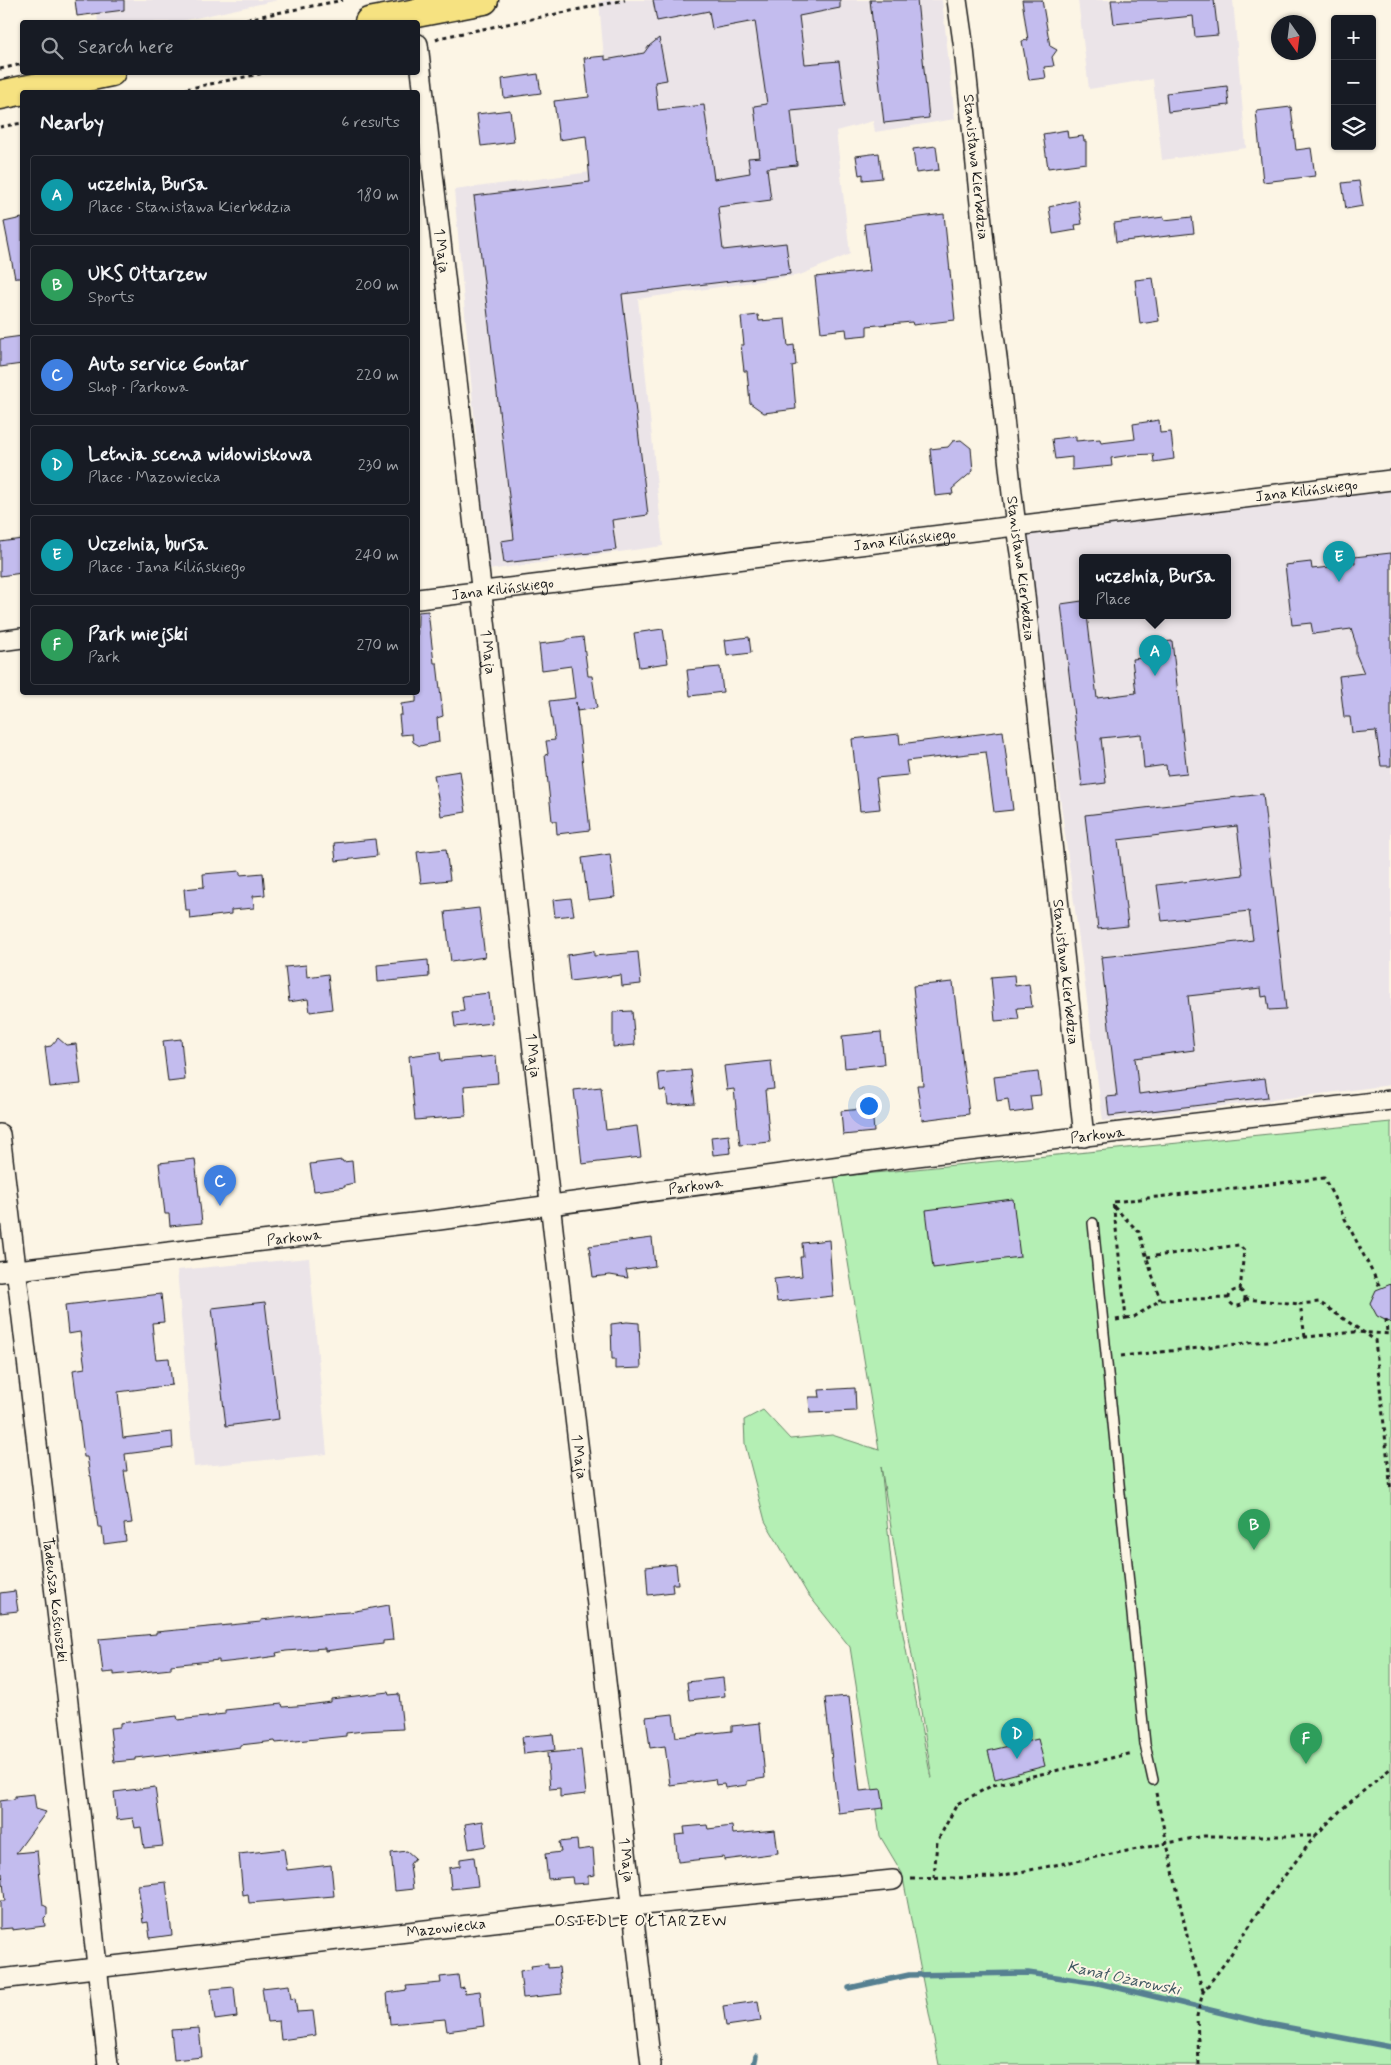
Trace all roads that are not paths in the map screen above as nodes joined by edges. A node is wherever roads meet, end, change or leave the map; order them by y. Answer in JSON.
{"nodes":[{"id":1,"x":484,"y":0,"type":"edge"},
{"id":2,"x":957,"y":0,"type":"edge"},
{"id":3,"x":414,"y":18,"type":"edge"},
{"id":4,"x":392,"y":20,"type":"edge"},
{"id":5,"x":425,"y":46,"type":"edge"},
{"id":6,"x":97,"y":75,"type":"edge"},
{"id":7,"x":24,"y":90,"type":"edge"},
{"id":8,"x":20,"y":91,"type":"edge"},
{"id":9,"x":0,"y":95,"type":"edge"},
{"id":10,"x":1391,"y":480,"type":"edge"},
{"id":11,"x":1016,"y":526,"type":"junction"},
{"id":12,"x":482,"y":592,"type":"junction"},
{"id":13,"x":420,"y":599,"type":"edge"},
{"id":14,"x":20,"y":638,"type":"edge"},
{"id":15,"x":0,"y":641,"type":"edge"},
{"id":16,"x":1391,"y":1100,"type":"edge"},
{"id":17,"x":0,"y":1134,"type":"edge"},
{"id":18,"x":1084,"y":1137,"type":"junction"},
{"id":19,"x":551,"y":1204,"type":"junction"},
{"id":20,"x":1092,"y":1223,"type":"dead end"},
{"id":21,"x":8,"y":1271,"type":"edge"},
{"id":22,"x":1153,"y":1780,"type":"road end"},
{"id":23,"x":893,"y":1880,"type":"road end"},
{"id":24,"x":633,"y":1906,"type":"junction"},
{"id":25,"x":96,"y":1968,"type":"junction"},
{"id":26,"x":0,"y":1979,"type":"edge"},
{"id":27,"x":108,"y":2065,"type":"edge"},
{"id":28,"x":651,"y":2065,"type":"edge"}],
"edges":[{"from":1,"to":3,"type":"main road"},
{"from":2,"to":11,"type":"street","name":"Stanisława Kierbedzia"},
{"from":3,"to":4,"type":"main road"},
{"from":5,"to":12,"type":"street","name":"1 Maja"},
{"from":6,"to":7,"type":"main road"},
{"from":8,"to":9,"type":"main road"},
{"from":10,"to":11,"type":"street","name":"Jana Kilińskiego"},
{"from":11,"to":12,"type":"street","name":"Jana Kilińskiego"},
{"from":11,"to":18,"type":"street","name":"Stanisława Kierbedzia"},
{"from":12,"to":13,"type":"street","name":"Jana Kilińskiego"},
{"from":12,"to":19,"type":"street","name":"1 Maja"},
{"from":14,"to":15,"type":"street"},
{"from":16,"to":18,"type":"street","name":"Parkowa"},
{"from":17,"to":21,"type":"street","name":"Tadeusza Kościuszki"},
{"from":18,"to":19,"type":"street","name":"Parkowa"},
{"from":19,"to":21,"type":"street","name":"Parkowa"},
{"from":19,"to":24,"type":"street","name":"1 Maja"},
{"from":20,"to":22,"type":"lane"},
{"from":21,"to":25,"type":"street","name":"Tadeusza Kościuszki"},
{"from":23,"to":24,"type":"street","name":"Mazowiecka"},
{"from":24,"to":25,"type":"street","name":"Mazowiecka"},
{"from":24,"to":28,"type":"street","name":"1 Maja"},
{"from":25,"to":26,"type":"street","name":"Mazowiecka"},
{"from":25,"to":27,"type":"street","name":"Tadeusza Kościuszki"}]}
